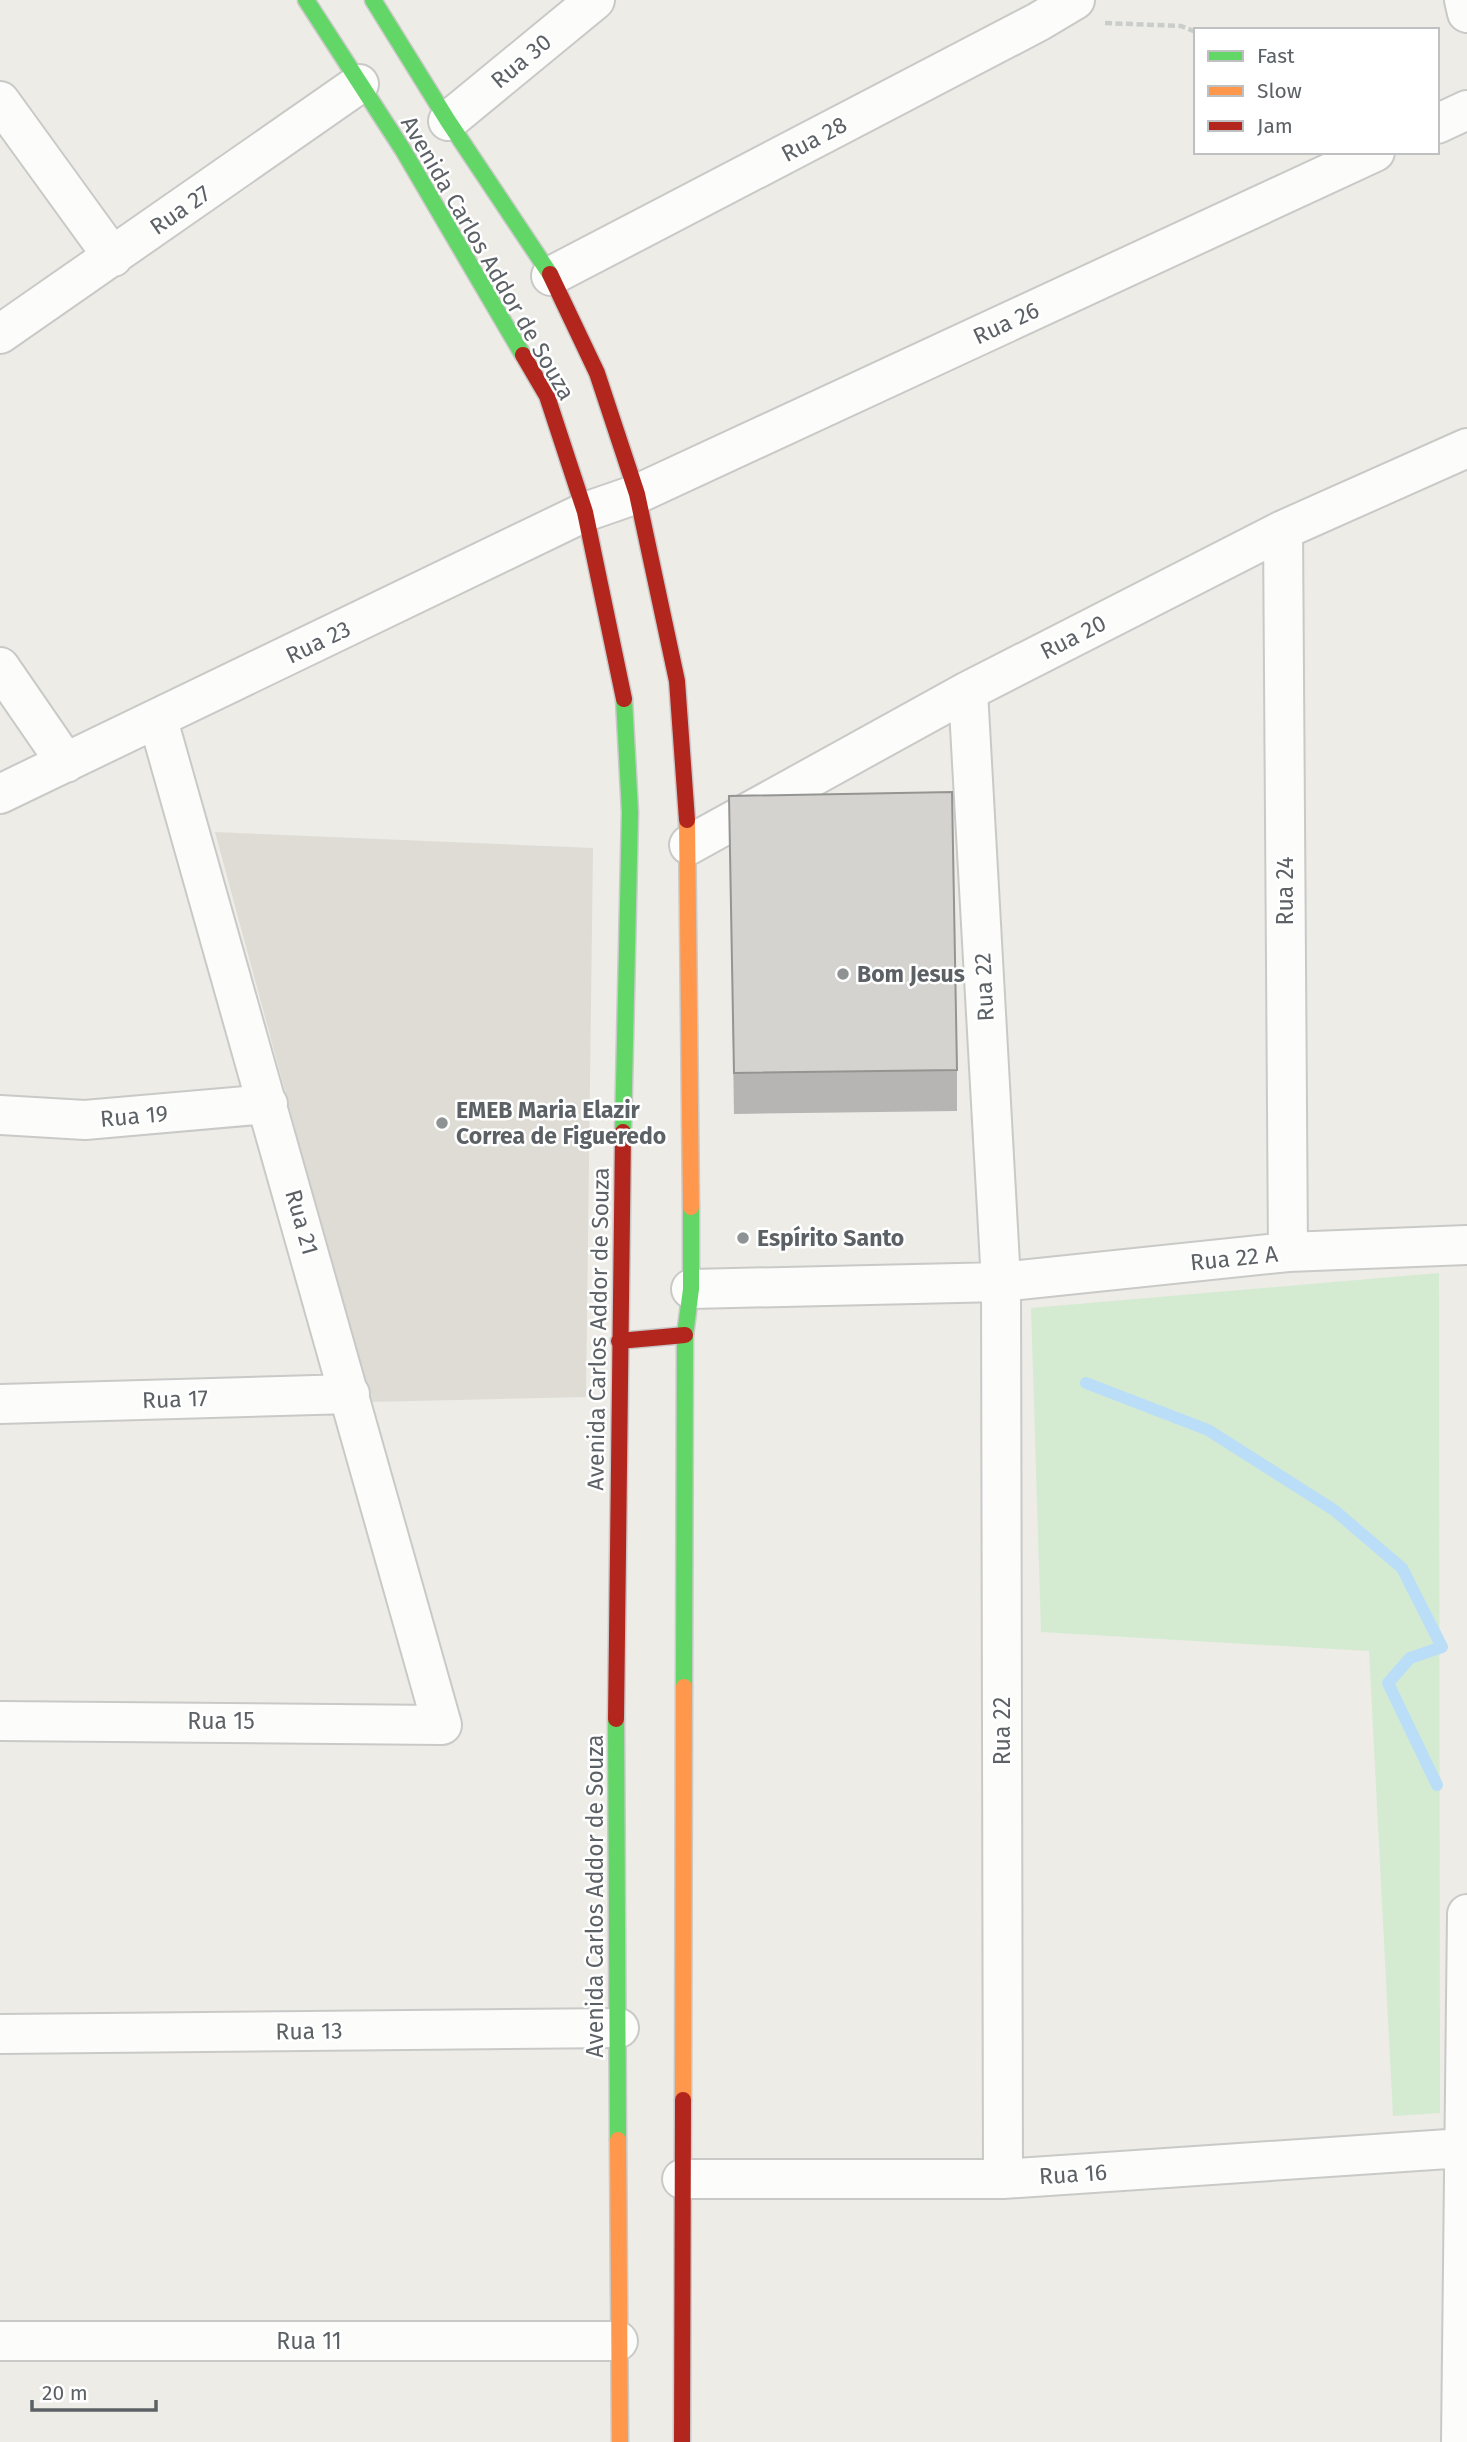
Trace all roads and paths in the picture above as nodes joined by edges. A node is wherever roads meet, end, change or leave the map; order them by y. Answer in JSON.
{"nodes":[{"id":1,"x":306,"y":0,"type":"edge"},
{"id":2,"x":373,"y":0,"type":"edge"},
{"id":3,"x":594,"y":0,"type":"edge"},
{"id":4,"x":1075,"y":0,"type":"edge"},
{"id":5,"x":1464,"y":0,"type":"edge"},
{"id":6,"x":1467,"y":13,"type":"edge"},
{"id":7,"x":1038,"y":22,"type":"junction"},
{"id":8,"x":1194,"y":31,"type":"edge"},
{"id":9,"x":359,"y":84,"type":"junction"},
{"id":10,"x":0,"y":101,"type":"edge"},
{"id":11,"x":1467,"y":110,"type":"edge"},
{"id":12,"x":448,"y":121,"type":"junction"},
{"id":13,"x":1439,"y":123,"type":"edge"},
{"id":14,"x":1371,"y":154,"type":"edge"},
{"id":15,"x":113,"y":257,"type":"junction"},
{"id":16,"x":551,"y":276,"type":"junction"},
{"id":17,"x":0,"y":334,"type":"edge"},
{"id":18,"x":1467,"y":448,"type":"edge"},
{"id":19,"x":638,"y":494,"type":"junction"},
{"id":20,"x":585,"y":512,"type":"junction"},
{"id":21,"x":1283,"y":530,"type":"junction"},
{"id":22,"x":0,"y":667,"type":"edge"},
{"id":23,"x":968,"y":691,"type":"junction"},
{"id":24,"x":158,"y":720,"type":"junction"},
{"id":25,"x":66,"y":763,"type":"junction"},
{"id":26,"x":0,"y":794,"type":"edge"},
{"id":27,"x":689,"y":845,"type":"junction"},
{"id":28,"x":268,"y":1104,"type":"junction"},
{"id":29,"x":0,"y":1115,"type":"edge"},
{"id":30,"x":1467,"y":1245,"type":"edge"},
{"id":31,"x":1288,"y":1252,"type":"junction"},
{"id":32,"x":1001,"y":1282,"type":"junction"},
{"id":33,"x":691,"y":1289,"type":"junction"},
{"id":34,"x":685,"y":1335,"type":"junction"},
{"id":35,"x":619,"y":1341,"type":"junction"},
{"id":36,"x":351,"y":1394,"type":"junction"},
{"id":37,"x":0,"y":1404,"type":"edge"},
{"id":38,"x":0,"y":1721,"type":"edge"},
{"id":39,"x":442,"y":1725,"type":"joint"},
{"id":40,"x":1467,"y":1914,"type":"edge"},
{"id":41,"x":619,"y":2028,"type":"junction"},
{"id":42,"x":0,"y":2034,"type":"edge"},
{"id":43,"x":1466,"y":2065,"type":"edge"},
{"id":44,"x":1463,"y":2148,"type":"junction"},
{"id":45,"x":682,"y":2179,"type":"junction"},
{"id":46,"x":1003,"y":2179,"type":"junction"},
{"id":47,"x":0,"y":2341,"type":"edge"},
{"id":48,"x":618,"y":2341,"type":"junction"},
{"id":49,"x":620,"y":2442,"type":"edge"},
{"id":50,"x":682,"y":2442,"type":"edge"},
{"id":51,"x":1461,"y":2442,"type":"edge"}],
"edges":[{"from":1,"to":9,"type":"street","name":"Avenida Carlos Addor de Souza"},
{"from":2,"to":12,"type":"street","name":"Avenida Carlos Addor de Souza"},
{"from":3,"to":12,"type":"street","name":"Rua 30"},
{"from":4,"to":7,"type":"street","name":"Rua 28"},
{"from":5,"to":6,"type":"street"},
{"from":7,"to":8,"type":"path"},
{"from":7,"to":16,"type":"street","name":"Rua 28"},
{"from":9,"to":15,"type":"street","name":"Rua 27"},
{"from":9,"to":20,"type":"street","name":"Avenida Carlos Addor de Souza"},
{"from":10,"to":15,"type":"street"},
{"from":11,"to":13,"type":"street"},
{"from":12,"to":16,"type":"street","name":"Avenida Carlos Addor de Souza"},
{"from":14,"to":19,"type":"street","name":"Rua 26"},
{"from":15,"to":17,"type":"street","name":"Rua 27"},
{"from":16,"to":19,"type":"street","name":"Avenida Carlos Addor de Souza"},
{"from":18,"to":21,"type":"street","name":"Rua 20"},
{"from":19,"to":20,"type":"street","name":"Rua 23"},
{"from":19,"to":27,"type":"street","name":"Avenida Carlos Addor de Souza"},
{"from":20,"to":24,"type":"street","name":"Rua 23"},
{"from":20,"to":35,"type":"street","name":"Avenida Carlos Addor de Souza"},
{"from":21,"to":23,"type":"street","name":"Rua 20"},
{"from":21,"to":31,"type":"street","name":"Rua 24"},
{"from":22,"to":25,"type":"street"},
{"from":23,"to":27,"type":"street","name":"Rua 20"},
{"from":23,"to":32,"type":"street","name":"Rua 22"},
{"from":24,"to":25,"type":"street","name":"Rua 23"},
{"from":24,"to":28,"type":"street","name":"Rua 21"},
{"from":25,"to":26,"type":"street","name":"Rua 23"},
{"from":27,"to":33,"type":"street","name":"Avenida Carlos Addor de Souza"},
{"from":28,"to":29,"type":"street","name":"Rua 19"},
{"from":28,"to":36,"type":"street","name":"Rua 21"},
{"from":30,"to":31,"type":"street","name":"Rua 22 A"},
{"from":31,"to":32,"type":"street","name":"Rua 22 A"},
{"from":32,"to":33,"type":"street"},
{"from":32,"to":46,"type":"street","name":"Rua 22"},
{"from":33,"to":34,"type":"street","name":"Avenida Carlos Addor de Souza"},
{"from":34,"to":35,"type":"street"},
{"from":34,"to":45,"type":"street","name":"Avenida Carlos Addor de Souza"},
{"from":35,"to":41,"type":"street","name":"Avenida Carlos Addor de Souza"},
{"from":36,"to":37,"type":"street","name":"Rua 17"},
{"from":36,"to":39,"type":"street","name":"Rua 21"},
{"from":38,"to":39,"type":"street","name":"Rua 15"},
{"from":40,"to":43,"type":"street"},
{"from":41,"to":42,"type":"street","name":"Rua 13"},
{"from":41,"to":48,"type":"street","name":"Avenida Carlos Addor de Souza"},
{"from":43,"to":44,"type":"street"},
{"from":44,"to":46,"type":"street","name":"Rua 16"},
{"from":44,"to":51,"type":"street"},
{"from":45,"to":46,"type":"street","name":"Rua 16"},
{"from":45,"to":50,"type":"street","name":"Avenida Carlos Addor de Souza"},
{"from":47,"to":48,"type":"street","name":"Rua 11"},
{"from":48,"to":49,"type":"street","name":"Avenida Carlos Addor de Souza"}]}
